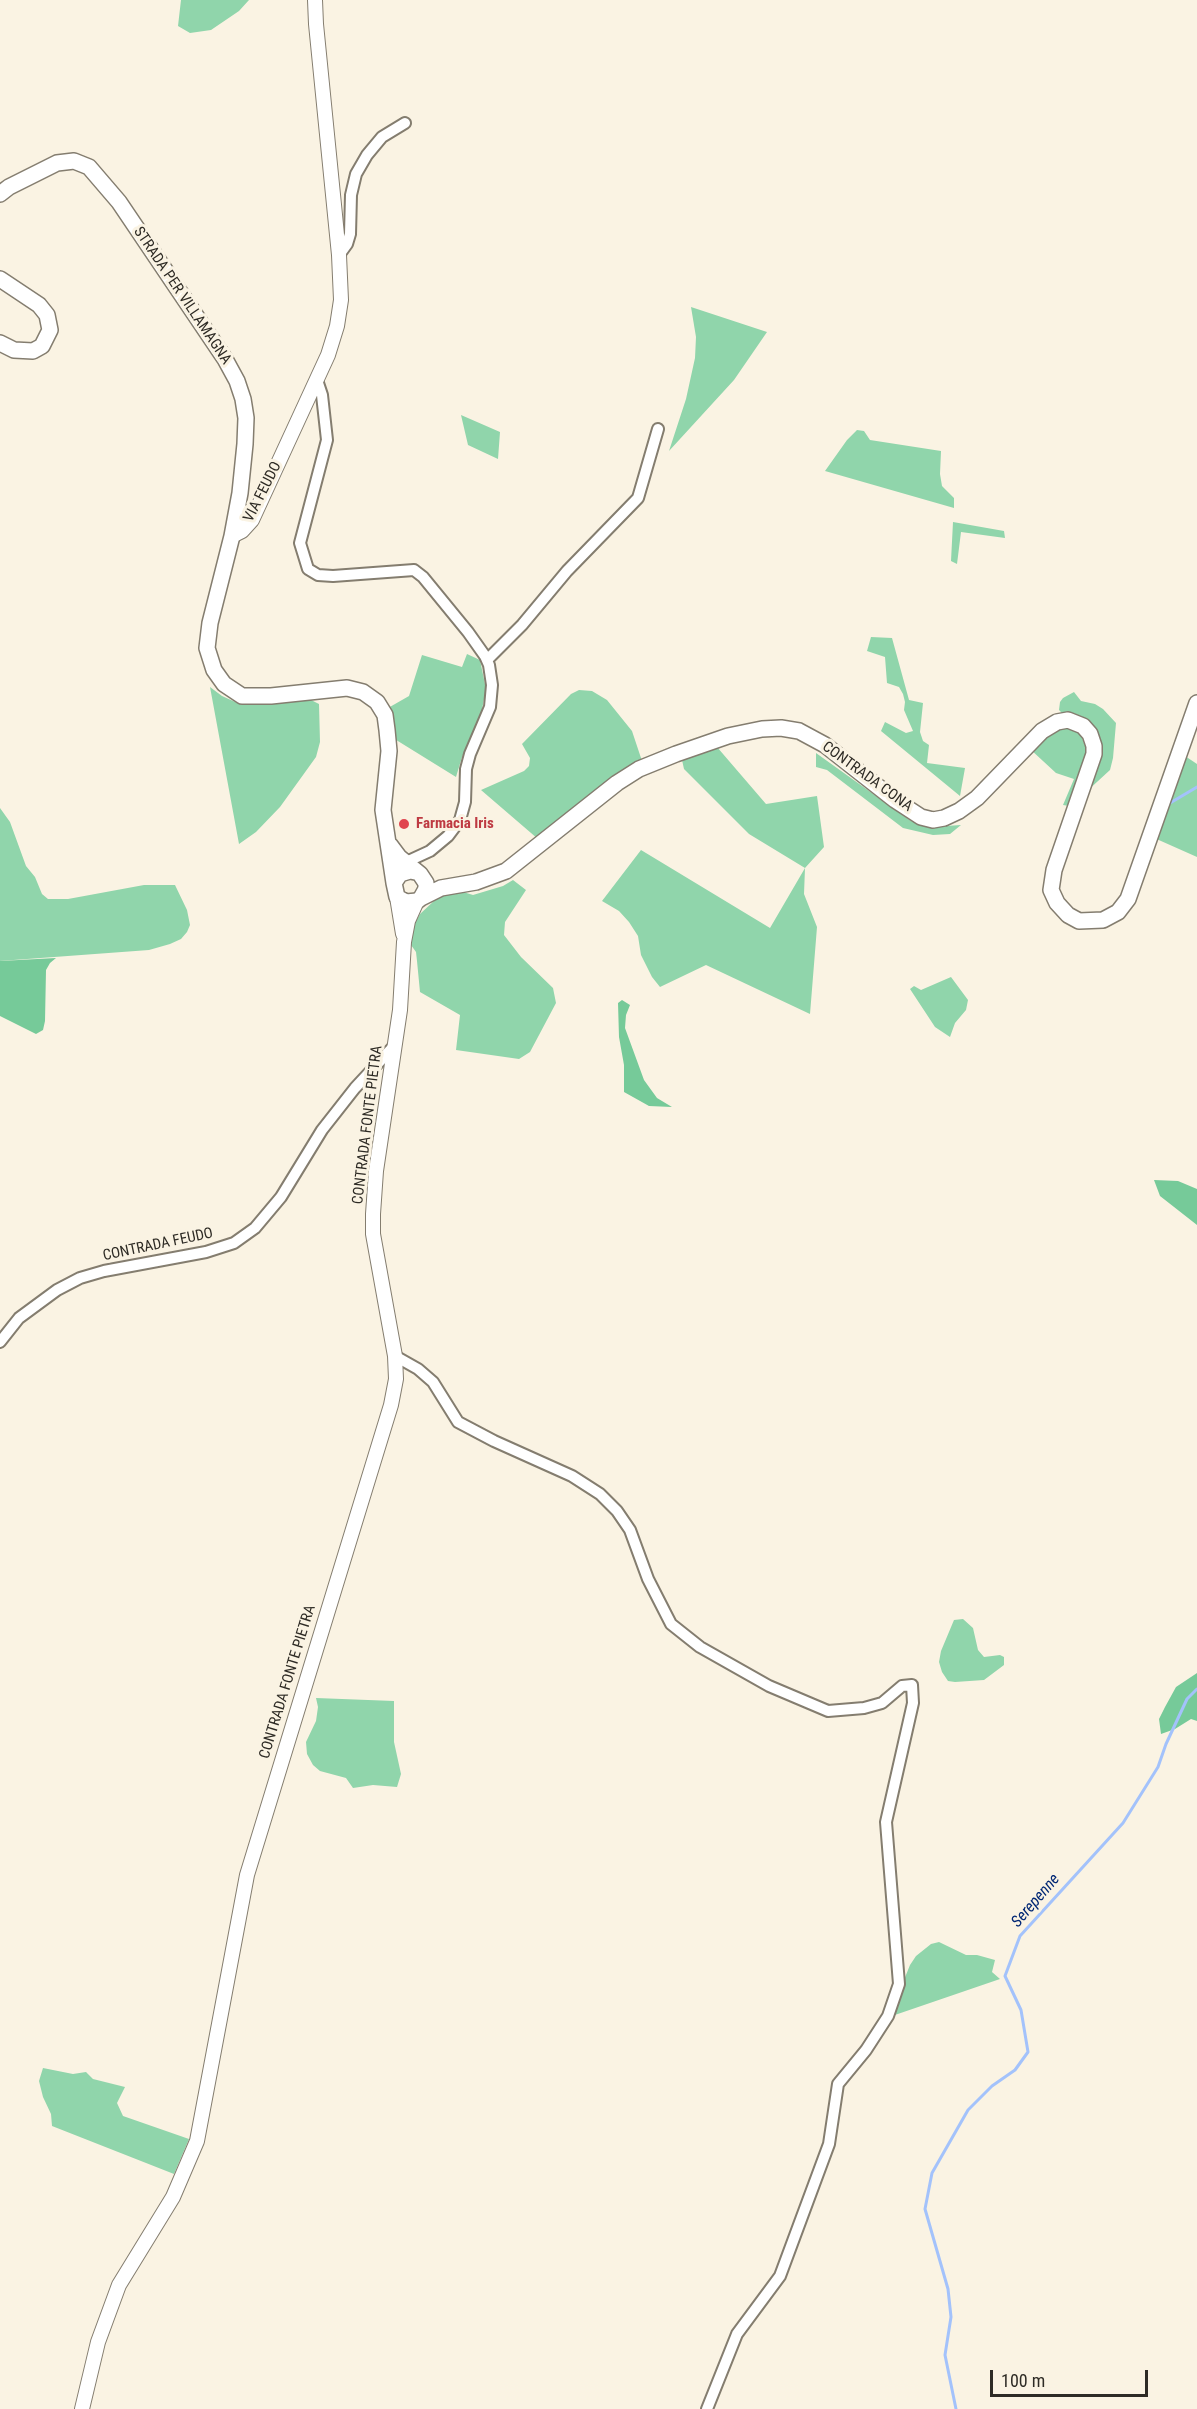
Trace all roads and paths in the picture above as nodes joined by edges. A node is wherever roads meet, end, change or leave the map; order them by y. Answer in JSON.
{"nodes":[{"id":1,"x":315,"y":0,"type":"edge"},
{"id":2,"x":405,"y":123,"type":"dead end"},
{"id":3,"x":0,"y":194,"type":"edge"},
{"id":4,"x":339,"y":255,"type":"junction"},
{"id":5,"x":0,"y":279,"type":"edge"},
{"id":6,"x":0,"y":343,"type":"edge"},
{"id":7,"x":317,"y":380,"type":"junction"},
{"id":8,"x":658,"y":429,"type":"dead end"},
{"id":9,"x":232,"y":536,"type":"junction"},
{"id":10,"x":487,"y":660,"type":"junction"},
{"id":11,"x":1197,"y":703,"type":"edge"},
{"id":12,"x":386,"y":837,"type":"junction"},
{"id":13,"x":414,"y":871,"type":"junction"},
{"id":14,"x":464,"y":884,"type":"junction"},
{"id":15,"x":396,"y":890,"type":"junction"},
{"id":16,"x":419,"y":900,"type":"junction"},
{"id":17,"x":404,"y":942,"type":"junction"},
{"id":18,"x":394,"y":1046,"type":"junction"},
{"id":19,"x":0,"y":1342,"type":"edge"},
{"id":20,"x":395,"y":1356,"type":"junction"},
{"id":21,"x":82,"y":2409,"type":"edge"},
{"id":22,"x":707,"y":2409,"type":"edge"}],
"edges":[{"from":1,"to":4,"type":"street","name":"VIA FEUDO"},
{"from":2,"to":4,"type":"street"},
{"from":3,"to":9,"type":"main road","name":"STRADA PER VILLAMAGNA"},
{"from":4,"to":7,"type":"street","name":"VIA FEUDO"},
{"from":5,"to":6,"type":"main road"},
{"from":7,"to":9,"type":"street","name":"VIA FEUDO"},
{"from":7,"to":10,"type":"street"},
{"from":8,"to":10,"type":"street"},
{"from":9,"to":12,"type":"main road","name":"VIA FEUDO"},
{"from":10,"to":13,"type":"street"},
{"from":11,"to":14,"type":"main road","name":"CONTRADA CONA"},
{"from":12,"to":13,"type":"main road","name":"VIA FEUDO"},
{"from":12,"to":15,"type":"main road","name":"VIA FEUDO"},
{"from":13,"to":14,"type":"main road","name":"CONTRADA CONA"},
{"from":13,"to":15,"type":"main road"},
{"from":13,"to":16,"type":"main road"},
{"from":14,"to":16,"type":"main road","name":"CONTRADA CONA"},
{"from":15,"to":16,"type":"main road"},
{"from":15,"to":17,"type":"street"},
{"from":16,"to":17,"type":"street"},
{"from":17,"to":18,"type":"street","name":"CONTRADA FONTE PIETRA"},
{"from":18,"to":19,"type":"street","name":"CONTRADA FEUDO"},
{"from":18,"to":20,"type":"street","name":"CONTRADA FONTE PIETRA"},
{"from":20,"to":21,"type":"street","name":"CONTRADA FONTE PIETRA"},
{"from":20,"to":22,"type":"street"}]}
